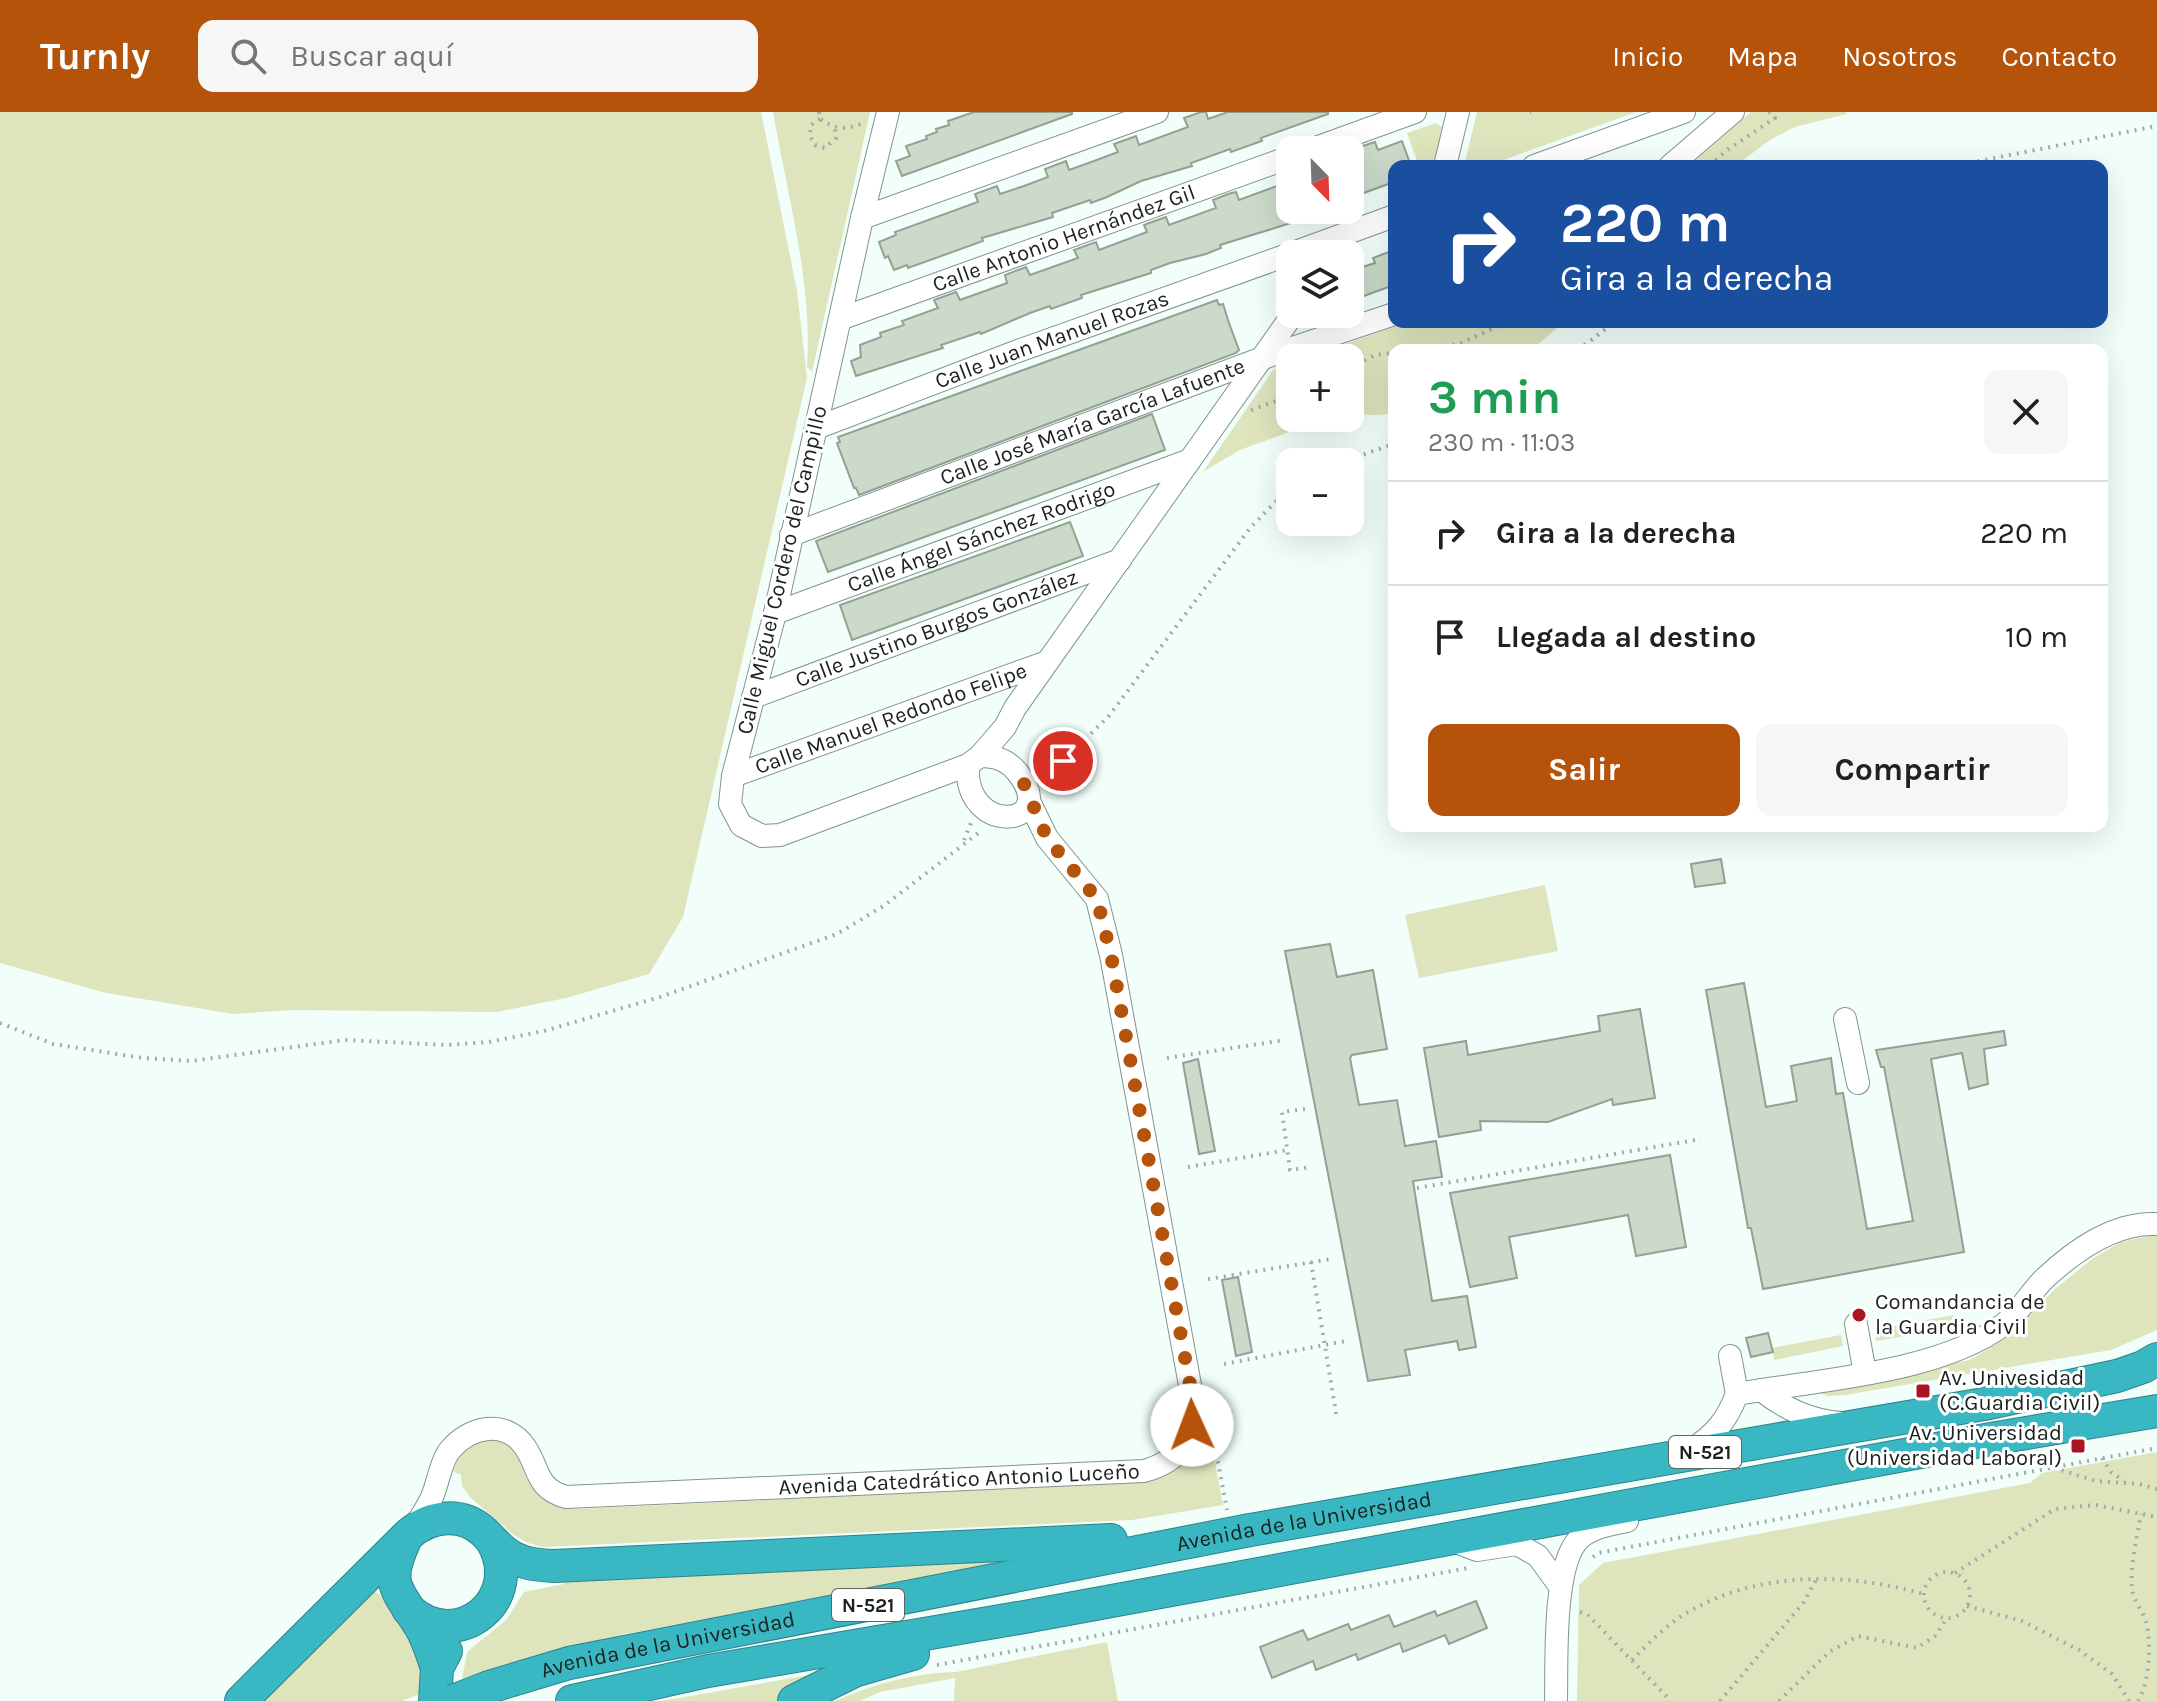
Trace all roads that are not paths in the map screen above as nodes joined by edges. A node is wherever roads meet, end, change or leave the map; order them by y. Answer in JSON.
{"nodes":[{"id":1,"x":888,"y":112,"type":"edge"},
{"id":2,"x":1157,"y":112,"type":"edge"},
{"id":3,"x":1415,"y":112,"type":"edge"},
{"id":4,"x":1458,"y":112,"type":"edge"},
{"id":5,"x":1733,"y":112,"type":"edge"},
{"id":6,"x":1680,"y":114,"type":"edge"},
{"id":7,"x":1349,"y":136,"type":"edge"},
{"id":8,"x":1694,"y":146,"type":"junction"},
{"id":9,"x":1446,"y":160,"type":"edge"},
{"id":10,"x":1551,"y":160,"type":"edge"},
{"id":11,"x":1677,"y":160,"type":"edge"},
{"id":12,"x":1276,"y":162,"type":"edge"},
{"id":13,"x":870,"y":187,"type":"junction"},
{"id":14,"x":901,"y":205,"type":"junction"},
{"id":15,"x":862,"y":218,"type":"junction"},
{"id":16,"x":1388,"y":218,"type":"edge"},
{"id":17,"x":1348,"y":234,"type":"junction"},
{"id":18,"x":1332,"y":240,"type":"edge"},
{"id":19,"x":1344,"y":240,"type":"edge"},
{"id":20,"x":1276,"y":261,"type":"edge"},
{"id":21,"x":1388,"y":316,"type":"edge"},
{"id":22,"x":840,"y":319,"type":"junction"},
{"id":23,"x":1283,"y":328,"type":"edge"},
{"id":24,"x":1260,"y":359,"type":"junction"},
{"id":25,"x":1186,"y":387,"type":"junction"},
{"id":26,"x":824,"y":390,"type":"junction"},
{"id":27,"x":875,"y":405,"type":"junction"},
{"id":28,"x":1218,"y":418,"type":"junction"},
{"id":29,"x":816,"y":428,"type":"junction"},
{"id":30,"x":1190,"y":460,"type":"junction"},
{"id":31,"x":791,"y":535,"type":"junction"},
{"id":32,"x":1120,"y":560,"type":"junction"},
{"id":33,"x":775,"y":613,"type":"junction"},
{"id":34,"x":1047,"y":662,"type":"junction"},
{"id":35,"x":753,"y":697,"type":"junction"},
{"id":36,"x":1005,"y":727,"type":"junction"},
{"id":37,"x":1003,"y":760,"type":"junction"},
{"id":38,"x":973,"y":769,"type":"junction"},
{"id":39,"x":733,"y":776,"type":"junction"},
{"id":40,"x":1026,"y":790,"type":"junction"},
{"id":41,"x":1006,"y":817,"type":"junction"},
{"id":42,"x":1047,"y":838,"type":"junction"},
{"id":43,"x":1845,"y":1019,"type":"dead end"},
{"id":44,"x":1858,"y":1083,"type":"dead end"},
{"id":45,"x":2157,"y":1224,"type":"edge"},
{"id":46,"x":1856,"y":1324,"type":"dead end"},
{"id":47,"x":1730,"y":1356,"type":"dead end"},
{"id":48,"x":2157,"y":1359,"type":"edge"},
{"id":49,"x":1865,"y":1373,"type":"junction"},
{"id":50,"x":1761,"y":1390,"type":"junction"},
{"id":51,"x":1737,"y":1394,"type":"junction"},
{"id":52,"x":2157,"y":1411,"type":"edge"},
{"id":53,"x":1861,"y":1425,"type":"junction"},
{"id":54,"x":1670,"y":1458,"type":"junction"},
{"id":55,"x":439,"y":1481,"type":"junction"},
{"id":56,"x":1728,"y":1487,"type":"junction"},
{"id":57,"x":1250,"y":1530,"type":"junction"},
{"id":58,"x":481,"y":1532,"type":"junction"},
{"id":59,"x":410,"y":1534,"type":"junction"},
{"id":60,"x":1450,"y":1540,"type":"junction"},
{"id":61,"x":1559,"y":1594,"type":"junction"},
{"id":62,"x":408,"y":1609,"type":"junction"},
{"id":63,"x":480,"y":1615,"type":"junction"},
{"id":64,"x":1030,"y":1616,"type":"junction"},
{"id":65,"x":437,"y":1668,"type":"junction"},
{"id":66,"x":241,"y":1701,"type":"edge"},
{"id":67,"x":435,"y":1701,"type":"edge"},
{"id":68,"x":453,"y":1701,"type":"edge"},
{"id":69,"x":572,"y":1701,"type":"edge"},
{"id":70,"x":794,"y":1701,"type":"edge"},
{"id":71,"x":1556,"y":1701,"type":"edge"}],
"edges":[{"from":1,"to":13,"type":"street","name":"Calle Miguel Cordero del Campillo"},
{"from":2,"to":14,"type":"street"},
{"from":3,"to":7,"type":"street"},
{"from":4,"to":9,"type":"street"},
{"from":5,"to":8,"type":"street"},
{"from":6,"to":8,"type":"street"},
{"from":6,"to":10,"type":"street"},
{"from":8,"to":11,"type":"street"},
{"from":12,"to":22,"type":"street","name":"Calle Antonio Hernández Gil"},
{"from":13,"to":14,"type":"street"},
{"from":13,"to":15,"type":"street","name":"Calle Miguel Cordero del Campillo"},
{"from":14,"to":15,"type":"street"},
{"from":15,"to":22,"type":"street","name":"Calle Miguel Cordero del Campillo"},
{"from":16,"to":17,"type":"street","name":"Calle Juan Manuel Rozas"},
{"from":17,"to":18,"type":"street","name":"Calle Juan Manuel Rozas"},
{"from":17,"to":19,"type":"street"},
{"from":20,"to":27,"type":"street","name":"Calle Juan Manuel Rozas"},
{"from":21,"to":24,"type":"street","name":"Calle José María García Lafuente"},
{"from":22,"to":26,"type":"street","name":"Calle Miguel Cordero del Campillo"},
{"from":23,"to":24,"type":"street"},
{"from":24,"to":25,"type":"street","name":"Calle José María García Lafuente"},
{"from":24,"to":28,"type":"street"},
{"from":25,"to":28,"type":"street"},
{"from":25,"to":31,"type":"street","name":"Calle José María García Lafuente"},
{"from":26,"to":27,"type":"street"},
{"from":26,"to":29,"type":"street","name":"Calle Miguel Cordero del Campillo"},
{"from":27,"to":29,"type":"street","name":"Calle Juan Manuel Rozas"},
{"from":28,"to":30,"type":"street"},
{"from":29,"to":31,"type":"street","name":"Calle Miguel Cordero del Campillo"},
{"from":30,"to":32,"type":"street"},
{"from":30,"to":33,"type":"street","name":"Calle Ángel Sánchez Rodrigo"},
{"from":31,"to":33,"type":"street","name":"Calle Miguel Cordero del Campillo"},
{"from":32,"to":34,"type":"street"},
{"from":32,"to":35,"type":"street","name":"Calle Justino Burgos González"},
{"from":33,"to":35,"type":"street","name":"Calle Miguel Cordero del Campillo"},
{"from":34,"to":36,"type":"street"},
{"from":34,"to":39,"type":"street","name":"Calle Manuel Redondo Felipe"},
{"from":35,"to":39,"type":"street","name":"Calle Miguel Cordero del Campillo"},
{"from":36,"to":37,"type":"street"},
{"from":36,"to":38,"type":"street"},
{"from":37,"to":38,"type":"street"},
{"from":37,"to":40,"type":"street"},
{"from":38,"to":39,"type":"street","name":"Calle Miguel Cordero del Campillo"},
{"from":38,"to":41,"type":"street"},
{"from":40,"to":41,"type":"street"},
{"from":40,"to":42,"type":"street","name":"Avenida Catedrático Antonio Luceño"},
{"from":41,"to":42,"type":"street","name":"Avenida Catedrático Antonio Luceño"},
{"from":42,"to":55,"type":"street","name":"Avenida Catedrático Antonio Luceño"},
{"from":43,"to":44,"type":"street"},
{"from":45,"to":49,"type":"street"},
{"from":46,"to":49,"type":"street"},
{"from":47,"to":51,"type":"street"},
{"from":48,"to":53,"type":"highway","name":"Avenida de la Universidad","number":"N-521"},
{"from":49,"to":50,"type":"street"},
{"from":50,"to":51,"type":"street"},
{"from":50,"to":53,"type":"street"},
{"from":51,"to":54,"type":"street"},
{"from":52,"to":56,"type":"highway","name":"Avenida de la Universidad","number":"N-521"},
{"from":53,"to":54,"type":"highway","name":"Avenida de la Universidad","number":"N-521"},
{"from":54,"to":57,"type":"highway","name":"Avenida de la Universidad","number":"N-521"},
{"from":55,"to":58,"type":"street"},
{"from":55,"to":59,"type":"street","name":"Avenida Catedrático Antonio Luceño"},
{"from":56,"to":60,"type":"highway","name":"Avenida de la Universidad","number":"N-521"},
{"from":56,"to":61,"type":"street"},
{"from":57,"to":58,"type":"highway"},
{"from":57,"to":68,"type":"highway","name":"Avenida de la Universidad","number":"N-521","bridge":true},
{"from":58,"to":59,"type":"highway"},
{"from":58,"to":63,"type":"highway"},
{"from":59,"to":62,"type":"highway"},
{"from":59,"to":66,"type":"highway"},
{"from":60,"to":61,"type":"street"},
{"from":60,"to":64,"type":"highway","name":"Avenida de la Universidad","number":"N-521"},
{"from":61,"to":71,"type":"street"},
{"from":62,"to":63,"type":"highway"},
{"from":62,"to":65,"type":"highway"},
{"from":63,"to":65,"type":"highway"},
{"from":64,"to":69,"type":"highway","name":"Avenida de la Universidad","number":"N-521"},
{"from":64,"to":70,"type":"highway"},
{"from":65,"to":67,"type":"highway"}]}
